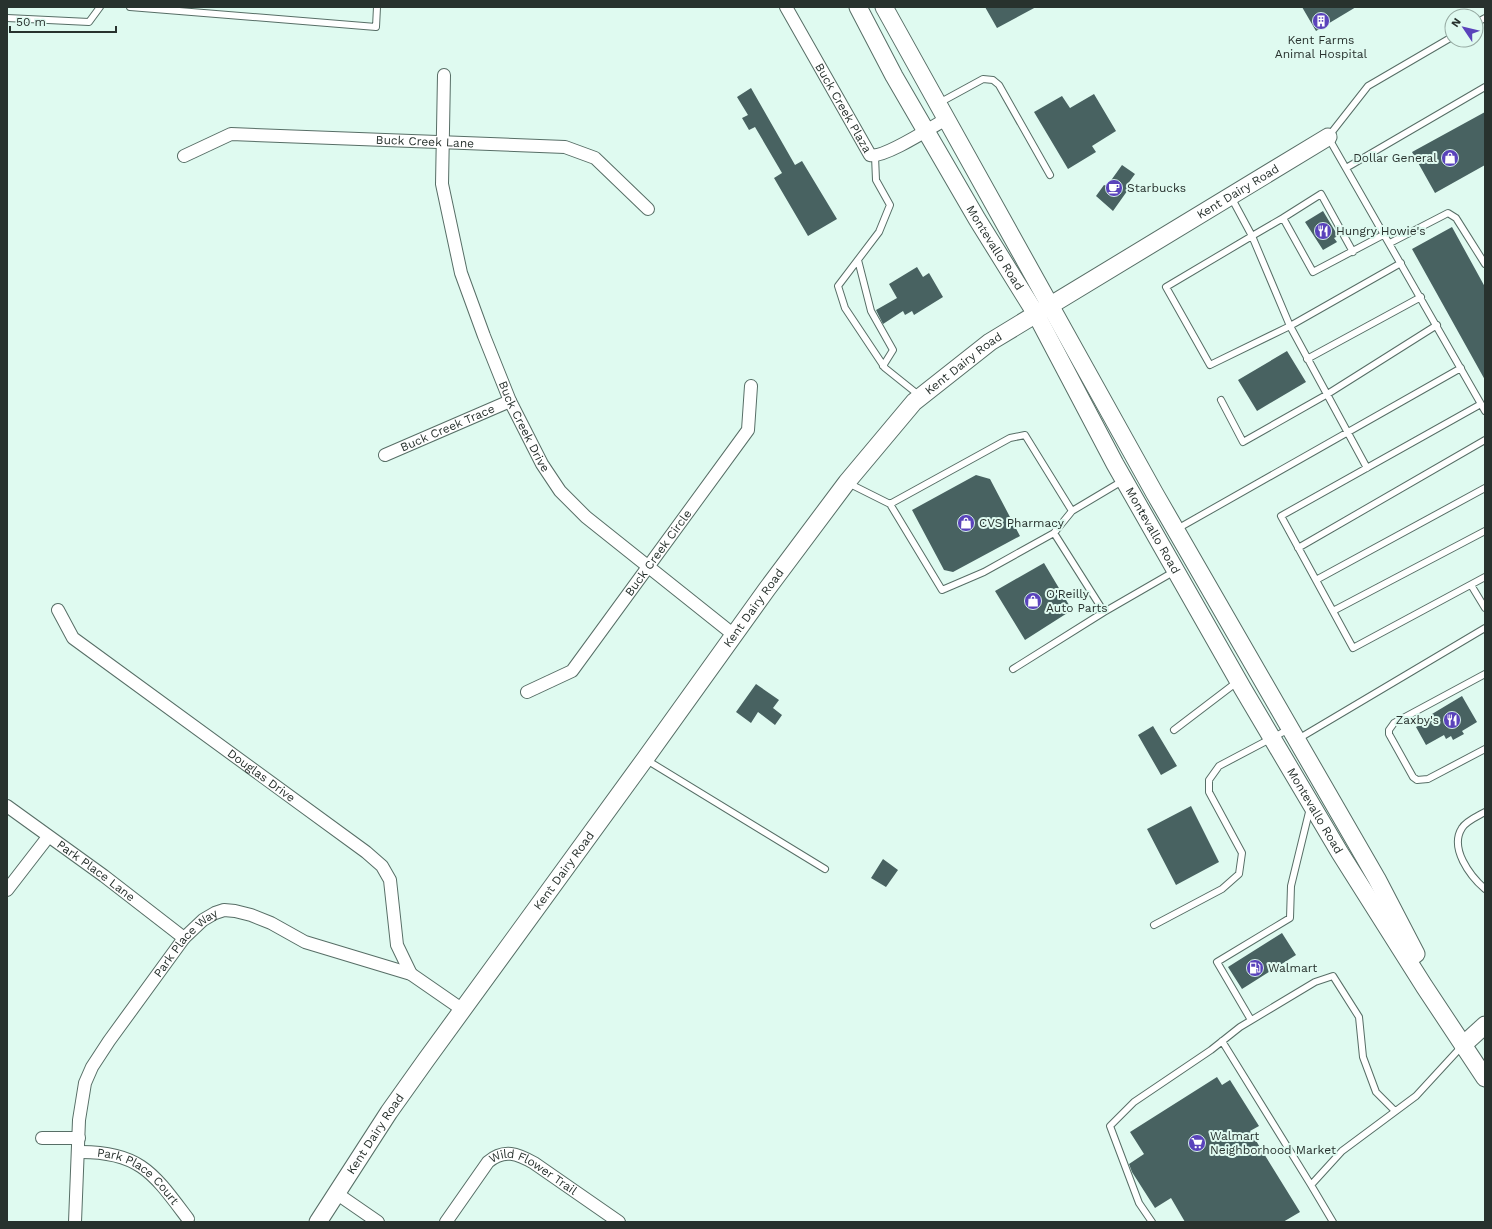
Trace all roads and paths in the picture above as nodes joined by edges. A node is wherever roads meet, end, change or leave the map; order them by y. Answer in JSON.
{"nodes":[{"id":1,"x":100,"y":7,"type":"edge"},
{"id":2,"x":130,"y":7,"type":"edge"},
{"id":3,"x":377,"y":7,"type":"edge"},
{"id":4,"x":786,"y":7,"type":"edge"},
{"id":5,"x":858,"y":7,"type":"edge"},
{"id":6,"x":884,"y":7,"type":"edge"},
{"id":7,"x":7,"y":18,"type":"edge"},
{"id":8,"x":1444,"y":42,"type":"edge"},
{"id":9,"x":444,"y":75,"type":"dead end"},
{"id":10,"x":1485,"y":88,"type":"edge"},
{"id":11,"x":938,"y":104,"type":"junction"},
{"id":12,"x":946,"y":119,"type":"junction"},
{"id":13,"x":926,"y":130,"type":"junction"},
{"id":14,"x":1328,"y":137,"type":"junction"},
{"id":15,"x":442,"y":142,"type":"junction"},
{"id":16,"x":184,"y":156,"type":"dead end"},
{"id":17,"x":875,"y":156,"type":"junction"},
{"id":18,"x":1346,"y":168,"type":"junction"},
{"id":19,"x":1050,"y":175,"type":"dead end"},
{"id":20,"x":1231,"y":196,"type":"junction"},
{"id":21,"x":648,"y":209,"type":"dead end"},
{"id":22,"x":1282,"y":218,"type":"junction"},
{"id":23,"x":1385,"y":234,"type":"junction"},
{"id":24,"x":1252,"y":236,"type":"junction"},
{"id":25,"x":1390,"y":243,"type":"junction"},
{"id":26,"x":1353,"y":252,"type":"junction"},
{"id":27,"x":858,"y":260,"type":"junction"},
{"id":28,"x":1401,"y":263,"type":"junction"},
{"id":29,"x":1485,"y":264,"type":"edge"},
{"id":30,"x":1421,"y":297,"type":"junction"},
{"id":31,"x":1043,"y":310,"type":"junction"},
{"id":32,"x":1437,"y":325,"type":"junction"},
{"id":33,"x":1290,"y":326,"type":"junction"},
{"id":34,"x":1307,"y":359,"type":"junction"},
{"id":35,"x":884,"y":366,"type":"junction"},
{"id":36,"x":1461,"y":368,"type":"junction"},
{"id":37,"x":751,"y":386,"type":"dead end"},
{"id":38,"x":1326,"y":395,"type":"junction"},
{"id":39,"x":920,"y":396,"type":"junction"},
{"id":40,"x":1221,"y":400,"type":"dead end"},
{"id":41,"x":510,"y":401,"type":"junction"},
{"id":42,"x":1481,"y":404,"type":"junction"},
{"id":43,"x":1485,"y":410,"type":"edge"},
{"id":44,"x":1348,"y":432,"type":"junction"},
{"id":45,"x":1485,"y":440,"type":"edge"},
{"id":46,"x":384,"y":455,"type":"dead end"},
{"id":47,"x":1367,"y":468,"type":"junction"},
{"id":48,"x":1124,"y":480,"type":"junction"},
{"id":49,"x":847,"y":482,"type":"junction"},
{"id":50,"x":1485,"y":488,"type":"edge"},
{"id":51,"x":890,"y":504,"type":"junction"},
{"id":52,"x":1072,"y":511,"type":"junction"},
{"id":53,"x":1175,"y":530,"type":"junction"},
{"id":54,"x":1485,"y":531,"type":"edge"},
{"id":55,"x":1054,"y":533,"type":"junction"},
{"id":56,"x":1298,"y":548,"type":"junction"},
{"id":57,"x":648,"y":567,"type":"junction"},
{"id":58,"x":1176,"y":571,"type":"junction"},
{"id":59,"x":1485,"y":577,"type":"edge"},
{"id":60,"x":1316,"y":580,"type":"junction"},
{"id":61,"x":1471,"y":585,"type":"junction"},
{"id":62,"x":1485,"y":608,"type":"edge"},
{"id":63,"x":58,"y":610,"type":"dead end"},
{"id":64,"x":1333,"y":611,"type":"junction"},
{"id":65,"x":1104,"y":612,"type":"junction"},
{"id":66,"x":1485,"y":628,"type":"edge"},
{"id":67,"x":734,"y":635,"type":"junction"},
{"id":68,"x":1013,"y":669,"type":"dead end"},
{"id":69,"x":1485,"y":675,"type":"edge"},
{"id":70,"x":1238,"y":681,"type":"junction"},
{"id":71,"x":527,"y":692,"type":"dead end"},
{"id":72,"x":1174,"y":730,"type":"dead end"},
{"id":73,"x":1293,"y":734,"type":"junction"},
{"id":74,"x":1272,"y":739,"type":"junction"},
{"id":75,"x":1485,"y":749,"type":"edge"},
{"id":76,"x":646,"y":759,"type":"junction"},
{"id":77,"x":1311,"y":804,"type":"junction"},
{"id":78,"x":7,"y":806,"type":"edge"},
{"id":79,"x":1485,"y":812,"type":"edge"},
{"id":80,"x":48,"y":837,"type":"junction"},
{"id":81,"x":824,"y":869,"type":"dead end"},
{"id":82,"x":1485,"y":889,"type":"edge"},
{"id":83,"x":7,"y":890,"type":"edge"},
{"id":84,"x":1154,"y":925,"type":"dead end"},
{"id":85,"x":184,"y":938,"type":"junction"},
{"id":86,"x":411,"y":974,"type":"junction"},
{"id":87,"x":463,"y":1010,"type":"junction"},
{"id":88,"x":1251,"y":1020,"type":"junction"},
{"id":89,"x":1485,"y":1025,"type":"edge"},
{"id":90,"x":1222,"y":1041,"type":"junction"},
{"id":91,"x":1463,"y":1044,"type":"junction"},
{"id":92,"x":1485,"y":1078,"type":"edge"},
{"id":93,"x":1394,"y":1110,"type":"junction"},
{"id":94,"x":42,"y":1138,"type":"dead end"},
{"id":95,"x":78,"y":1138,"type":"junction"},
{"id":96,"x":78,"y":1152,"type":"junction"},
{"id":97,"x":1311,"y":1185,"type":"junction"},
{"id":98,"x":336,"y":1193,"type":"junction"},
{"id":99,"x":188,"y":1219,"type":"dead end"},
{"id":100,"x":75,"y":1222,"type":"edge"},
{"id":101,"x":318,"y":1222,"type":"edge"},
{"id":102,"x":378,"y":1222,"type":"edge"},
{"id":103,"x":446,"y":1222,"type":"edge"},
{"id":104,"x":619,"y":1222,"type":"edge"},
{"id":105,"x":1152,"y":1222,"type":"edge"},
{"id":106,"x":1333,"y":1222,"type":"edge"}],
"edges":[{"from":1,"to":7,"type":"lane"},
{"from":2,"to":3,"type":"lane"},
{"from":4,"to":17,"type":"street","name":"Buck Creek Plaza"},
{"from":5,"to":13,"type":"main road","name":"Montevallo Road"},
{"from":6,"to":11,"type":"main road","name":"Montevallo Road"},
{"from":8,"to":14,"type":"lane"},
{"from":9,"to":15,"type":"street","name":"Buck Creek Drive"},
{"from":10,"to":18,"type":"lane"},
{"from":11,"to":12,"type":"main road","name":"Montevallo Road"},
{"from":11,"to":19,"type":"lane"},
{"from":12,"to":13,"type":"street","name":"Buck Creek Plaza"},
{"from":12,"to":31,"type":"main road","name":"Montevallo Road"},
{"from":13,"to":17,"type":"street","name":"Buck Creek Plaza"},
{"from":13,"to":31,"type":"main road","name":"Montevallo Road"},
{"from":14,"to":18,"type":"lane"},
{"from":14,"to":20,"type":"main road","name":"Kent Dairy Road"},
{"from":15,"to":16,"type":"street","name":"Buck Creek Lane"},
{"from":15,"to":21,"type":"street","name":"Buck Creek Lane"},
{"from":15,"to":41,"type":"street","name":"Buck Creek Drive"},
{"from":17,"to":27,"type":"lane"},
{"from":18,"to":23,"type":"lane"},
{"from":20,"to":24,"type":"lane"},
{"from":20,"to":31,"type":"main road","name":"Kent Dairy Road"},
{"from":22,"to":24,"type":"lane"},
{"from":22,"to":26,"type":"lane"},
{"from":22,"to":26,"type":"lane"},
{"from":23,"to":25,"type":"lane"},
{"from":23,"to":26,"type":"lane"},
{"from":24,"to":33,"type":"lane"},
{"from":24,"to":33,"type":"lane"},
{"from":25,"to":28,"type":"lane"},
{"from":25,"to":29,"type":"lane"},
{"from":27,"to":35,"type":"lane"},
{"from":27,"to":35,"type":"lane"},
{"from":28,"to":30,"type":"lane"},
{"from":28,"to":33,"type":"lane"},
{"from":30,"to":32,"type":"lane"},
{"from":30,"to":34,"type":"lane"},
{"from":31,"to":39,"type":"main road","name":"Kent Dairy Road"},
{"from":31,"to":48,"type":"main road","name":"Montevallo Road"},
{"from":31,"to":53,"type":"main road","name":"Montevallo Road"},
{"from":32,"to":36,"type":"lane"},
{"from":32,"to":38,"type":"lane"},
{"from":33,"to":34,"type":"lane"},
{"from":34,"to":38,"type":"lane"},
{"from":35,"to":39,"type":"lane"},
{"from":36,"to":42,"type":"lane"},
{"from":36,"to":44,"type":"lane"},
{"from":37,"to":57,"type":"street","name":"Buck Creek Circle"},
{"from":38,"to":40,"type":"lane"},
{"from":38,"to":44,"type":"lane"},
{"from":39,"to":49,"type":"main road","name":"Kent Dairy Road"},
{"from":41,"to":46,"type":"street","name":"Buck Creek Trace"},
{"from":41,"to":57,"type":"street","name":"Buck Creek Drive"},
{"from":42,"to":43,"type":"lane"},
{"from":42,"to":47,"type":"lane"},
{"from":44,"to":47,"type":"lane"},
{"from":44,"to":53,"type":"lane"},
{"from":45,"to":56,"type":"lane"},
{"from":47,"to":56,"type":"lane"},
{"from":48,"to":52,"type":"lane"},
{"from":48,"to":58,"type":"main road","name":"Montevallo Road"},
{"from":49,"to":51,"type":"lane"},
{"from":49,"to":67,"type":"main road","name":"Kent Dairy Road"},
{"from":50,"to":60,"type":"lane"},
{"from":51,"to":52,"type":"lane"},
{"from":51,"to":55,"type":"lane"},
{"from":52,"to":55,"type":"lane"},
{"from":53,"to":73,"type":"main road","name":"Montevallo Road"},
{"from":54,"to":64,"type":"lane"},
{"from":55,"to":65,"type":"lane"},
{"from":56,"to":60,"type":"lane"},
{"from":57,"to":67,"type":"street","name":"Buck Creek Drive"},
{"from":57,"to":71,"type":"street","name":"Buck Creek Circle"},
{"from":58,"to":65,"type":"lane"},
{"from":58,"to":70,"type":"main road","name":"Montevallo Road"},
{"from":59,"to":61,"type":"lane"},
{"from":60,"to":64,"type":"lane"},
{"from":61,"to":62,"type":"lane"},
{"from":61,"to":64,"type":"lane"},
{"from":63,"to":86,"type":"street","name":"Douglas Drive"},
{"from":65,"to":68,"type":"lane"},
{"from":66,"to":73,"type":"lane"},
{"from":67,"to":76,"type":"main road","name":"Kent Dairy Road"},
{"from":69,"to":75,"type":"lane"},
{"from":70,"to":72,"type":"lane"},
{"from":70,"to":74,"type":"main road","name":"Montevallo Road"},
{"from":73,"to":74,"type":"lane"},
{"from":73,"to":91,"type":"main road","name":"Montevallo Road"},
{"from":74,"to":77,"type":"main road","name":"Montevallo Road"},
{"from":74,"to":84,"type":"lane"},
{"from":76,"to":81,"type":"lane"},
{"from":76,"to":87,"type":"main road","name":"Kent Dairy Road"},
{"from":77,"to":88,"type":"lane"},
{"from":77,"to":91,"type":"main road","name":"Montevallo Road"},
{"from":78,"to":80,"type":"street","name":"Park Place Lane"},
{"from":79,"to":82,"type":"lane"},
{"from":80,"to":83,"type":"street"},
{"from":80,"to":85,"type":"street","name":"Park Place Lane"},
{"from":85,"to":86,"type":"street","name":"Park Place Way"},
{"from":85,"to":95,"type":"street","name":"Park Place Way"},
{"from":86,"to":87,"type":"street","name":"Park Place Way"},
{"from":87,"to":98,"type":"main road","name":"Kent Dairy Road"},
{"from":88,"to":90,"type":"lane"},
{"from":88,"to":93,"type":"lane"},
{"from":89,"to":91,"type":"main road"},
{"from":90,"to":97,"type":"lane"},
{"from":90,"to":105,"type":"lane"},
{"from":91,"to":92,"type":"main road","name":"Montevallo Road"},
{"from":91,"to":93,"type":"lane"},
{"from":93,"to":97,"type":"lane"},
{"from":94,"to":95,"type":"street"},
{"from":95,"to":96,"type":"street","name":"Park Place Way"},
{"from":96,"to":99,"type":"street","name":"Park Place Court"},
{"from":96,"to":100,"type":"street","name":"Park Place Way"},
{"from":97,"to":106,"type":"lane"},
{"from":98,"to":101,"type":"main road","name":"Kent Dairy Road"},
{"from":98,"to":102,"type":"street"},
{"from":103,"to":104,"type":"street","name":"Wild Flower Trail"}]}
